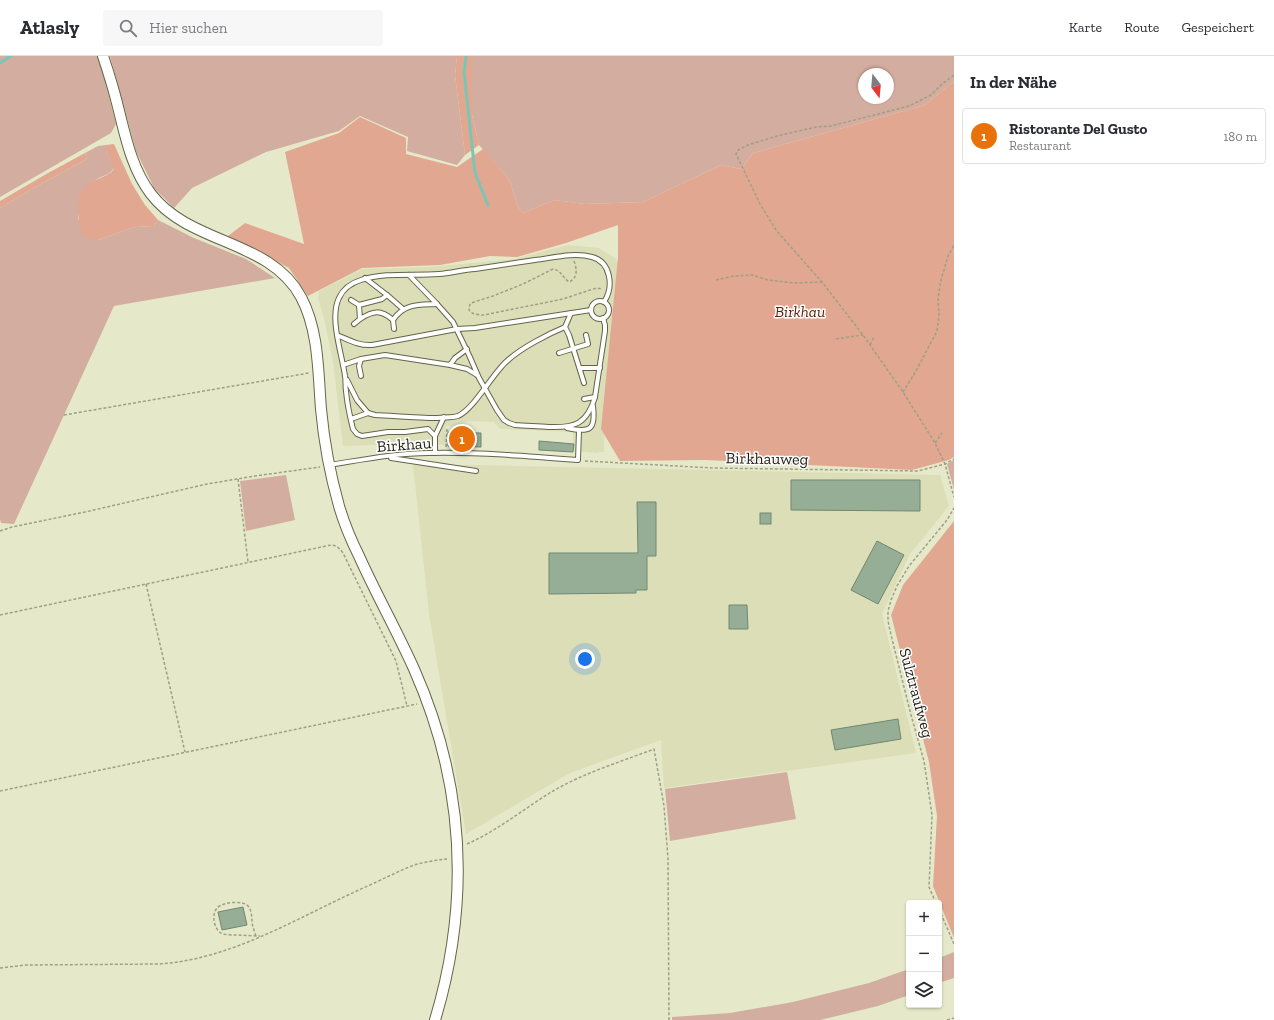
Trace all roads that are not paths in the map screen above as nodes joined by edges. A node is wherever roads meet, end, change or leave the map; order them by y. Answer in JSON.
{"nodes":[{"id":1,"x":103,"y":56,"type":"edge"},
{"id":2,"x":409,"y":275,"type":"junction"},
{"id":3,"x":365,"y":278,"type":"junction"},
{"id":4,"x":387,"y":295,"type":"junction"},
{"id":5,"x":351,"y":300,"type":"dead end"},
{"id":6,"x":604,"y":302,"type":"junction"},
{"id":7,"x":437,"y":304,"type":"junction"},
{"id":8,"x":359,"y":305,"type":"junction"},
{"id":9,"x":403,"y":309,"type":"junction"},
{"id":10,"x":591,"y":310,"type":"junction"},
{"id":11,"x":571,"y":313,"type":"junction"},
{"id":12,"x":603,"y":318,"type":"junction"},
{"id":13,"x":360,"y":319,"type":"junction"},
{"id":14,"x":393,"y":320,"type":"junction"},
{"id":15,"x":354,"y":324,"type":"dead end"},
{"id":16,"x":565,"y":327,"type":"junction"},
{"id":17,"x":457,"y":329,"type":"junction"},
{"id":18,"x":394,"y":330,"type":"dead end"},
{"id":19,"x":337,"y":335,"type":"junction"},
{"id":20,"x":586,"y":335,"type":"dead end"},
{"id":21,"x":574,"y":348,"type":"junction"},
{"id":22,"x":467,"y":349,"type":"junction"},
{"id":23,"x":559,"y":353,"type":"dead end"},
{"id":24,"x":361,"y":359,"type":"junction"},
{"id":25,"x":343,"y":365,"type":"junction"},
{"id":26,"x":450,"y":365,"type":"junction"},
{"id":27,"x":580,"y":368,"type":"junction"},
{"id":28,"x":600,"y":368,"type":"junction"},
{"id":29,"x":478,"y":375,"type":"junction"},
{"id":30,"x":345,"y":376,"type":"junction"},
{"id":31,"x":361,"y":376,"type":"dead end"},
{"id":32,"x":584,"y":383,"type":"dead end"},
{"id":33,"x":485,"y":388,"type":"junction"},
{"id":34,"x":595,"y":397,"type":"junction"},
{"id":35,"x":584,"y":399,"type":"dead end"},
{"id":36,"x":467,"y":401,"type":"dead end"},
{"id":37,"x":472,"y":404,"type":"junction"},
{"id":38,"x":592,"y":406,"type":"junction"},
{"id":39,"x":368,"y":413,"type":"junction"},
{"id":40,"x":444,"y":418,"type":"junction"},
{"id":41,"x":351,"y":419,"type":"junction"},
{"id":42,"x":544,"y":421,"type":"dead end"},
{"id":43,"x":544,"y":427,"type":"junction"},
{"id":44,"x":563,"y":428,"type":"junction"},
{"id":45,"x":579,"y":431,"type":"junction"},
{"id":46,"x":435,"y":436,"type":"junction"},
{"id":47,"x":436,"y":453,"type":"junction"},
{"id":48,"x":385,"y":457,"type":"junction"},
{"id":49,"x":328,"y":466,"type":"junction"},
{"id":50,"x":476,"y":471,"type":"dead end"},
{"id":51,"x":436,"y":1020,"type":"edge"}],
"edges":[{"from":1,"to":49,"type":"street"},
{"from":2,"to":3,"type":"lane"},
{"from":2,"to":6,"type":"lane"},
{"from":2,"to":7,"type":"lane"},
{"from":3,"to":4,"type":"lane"},
{"from":3,"to":19,"type":"lane"},
{"from":4,"to":8,"type":"lane"},
{"from":4,"to":9,"type":"lane"},
{"from":5,"to":8,"type":"lane"},
{"from":6,"to":10,"type":"lane"},
{"from":6,"to":12,"type":"lane"},
{"from":7,"to":9,"type":"lane"},
{"from":7,"to":17,"type":"lane"},
{"from":8,"to":13,"type":"lane"},
{"from":9,"to":14,"type":"lane"},
{"from":10,"to":11,"type":"lane"},
{"from":10,"to":12,"type":"lane"},
{"from":11,"to":16,"type":"lane"},
{"from":11,"to":17,"type":"lane"},
{"from":12,"to":28,"type":"lane"},
{"from":13,"to":14,"type":"lane"},
{"from":13,"to":15,"type":"lane"},
{"from":14,"to":18,"type":"lane"},
{"from":16,"to":21,"type":"lane"},
{"from":16,"to":33,"type":"lane"},
{"from":17,"to":19,"type":"lane"},
{"from":17,"to":22,"type":"lane"},
{"from":19,"to":25,"type":"lane"},
{"from":20,"to":21,"type":"lane"},
{"from":21,"to":23,"type":"lane"},
{"from":21,"to":27,"type":"lane"},
{"from":22,"to":26,"type":"lane"},
{"from":22,"to":29,"type":"lane"},
{"from":24,"to":25,"type":"lane"},
{"from":24,"to":26,"type":"lane"},
{"from":24,"to":31,"type":"lane"},
{"from":25,"to":30,"type":"lane"},
{"from":26,"to":29,"type":"lane"},
{"from":27,"to":28,"type":"lane"},
{"from":27,"to":32,"type":"lane"},
{"from":28,"to":34,"type":"lane"},
{"from":29,"to":33,"type":"lane"},
{"from":30,"to":39,"type":"lane"},
{"from":30,"to":41,"type":"lane"},
{"from":33,"to":37,"type":"lane"},
{"from":33,"to":43,"type":"lane"},
{"from":34,"to":35,"type":"lane"},
{"from":34,"to":38,"type":"lane"},
{"from":36,"to":37,"type":"lane"},
{"from":37,"to":40,"type":"lane"},
{"from":38,"to":44,"type":"lane"},
{"from":38,"to":45,"type":"lane"},
{"from":39,"to":40,"type":"lane"},
{"from":39,"to":41,"type":"lane"},
{"from":40,"to":46,"type":"lane"},
{"from":41,"to":46,"type":"lane"},
{"from":42,"to":43,"type":"lane"},
{"from":43,"to":44,"type":"lane"},
{"from":44,"to":45,"type":"lane"},
{"from":45,"to":47,"type":"lane","name":"Birkhau"},
{"from":46,"to":47,"type":"lane"},
{"from":47,"to":48,"type":"lane","name":"Birkhau"},
{"from":48,"to":49,"type":"lane","name":"Birkhau"},
{"from":48,"to":50,"type":"lane"},
{"from":49,"to":51,"type":"street"}]}
